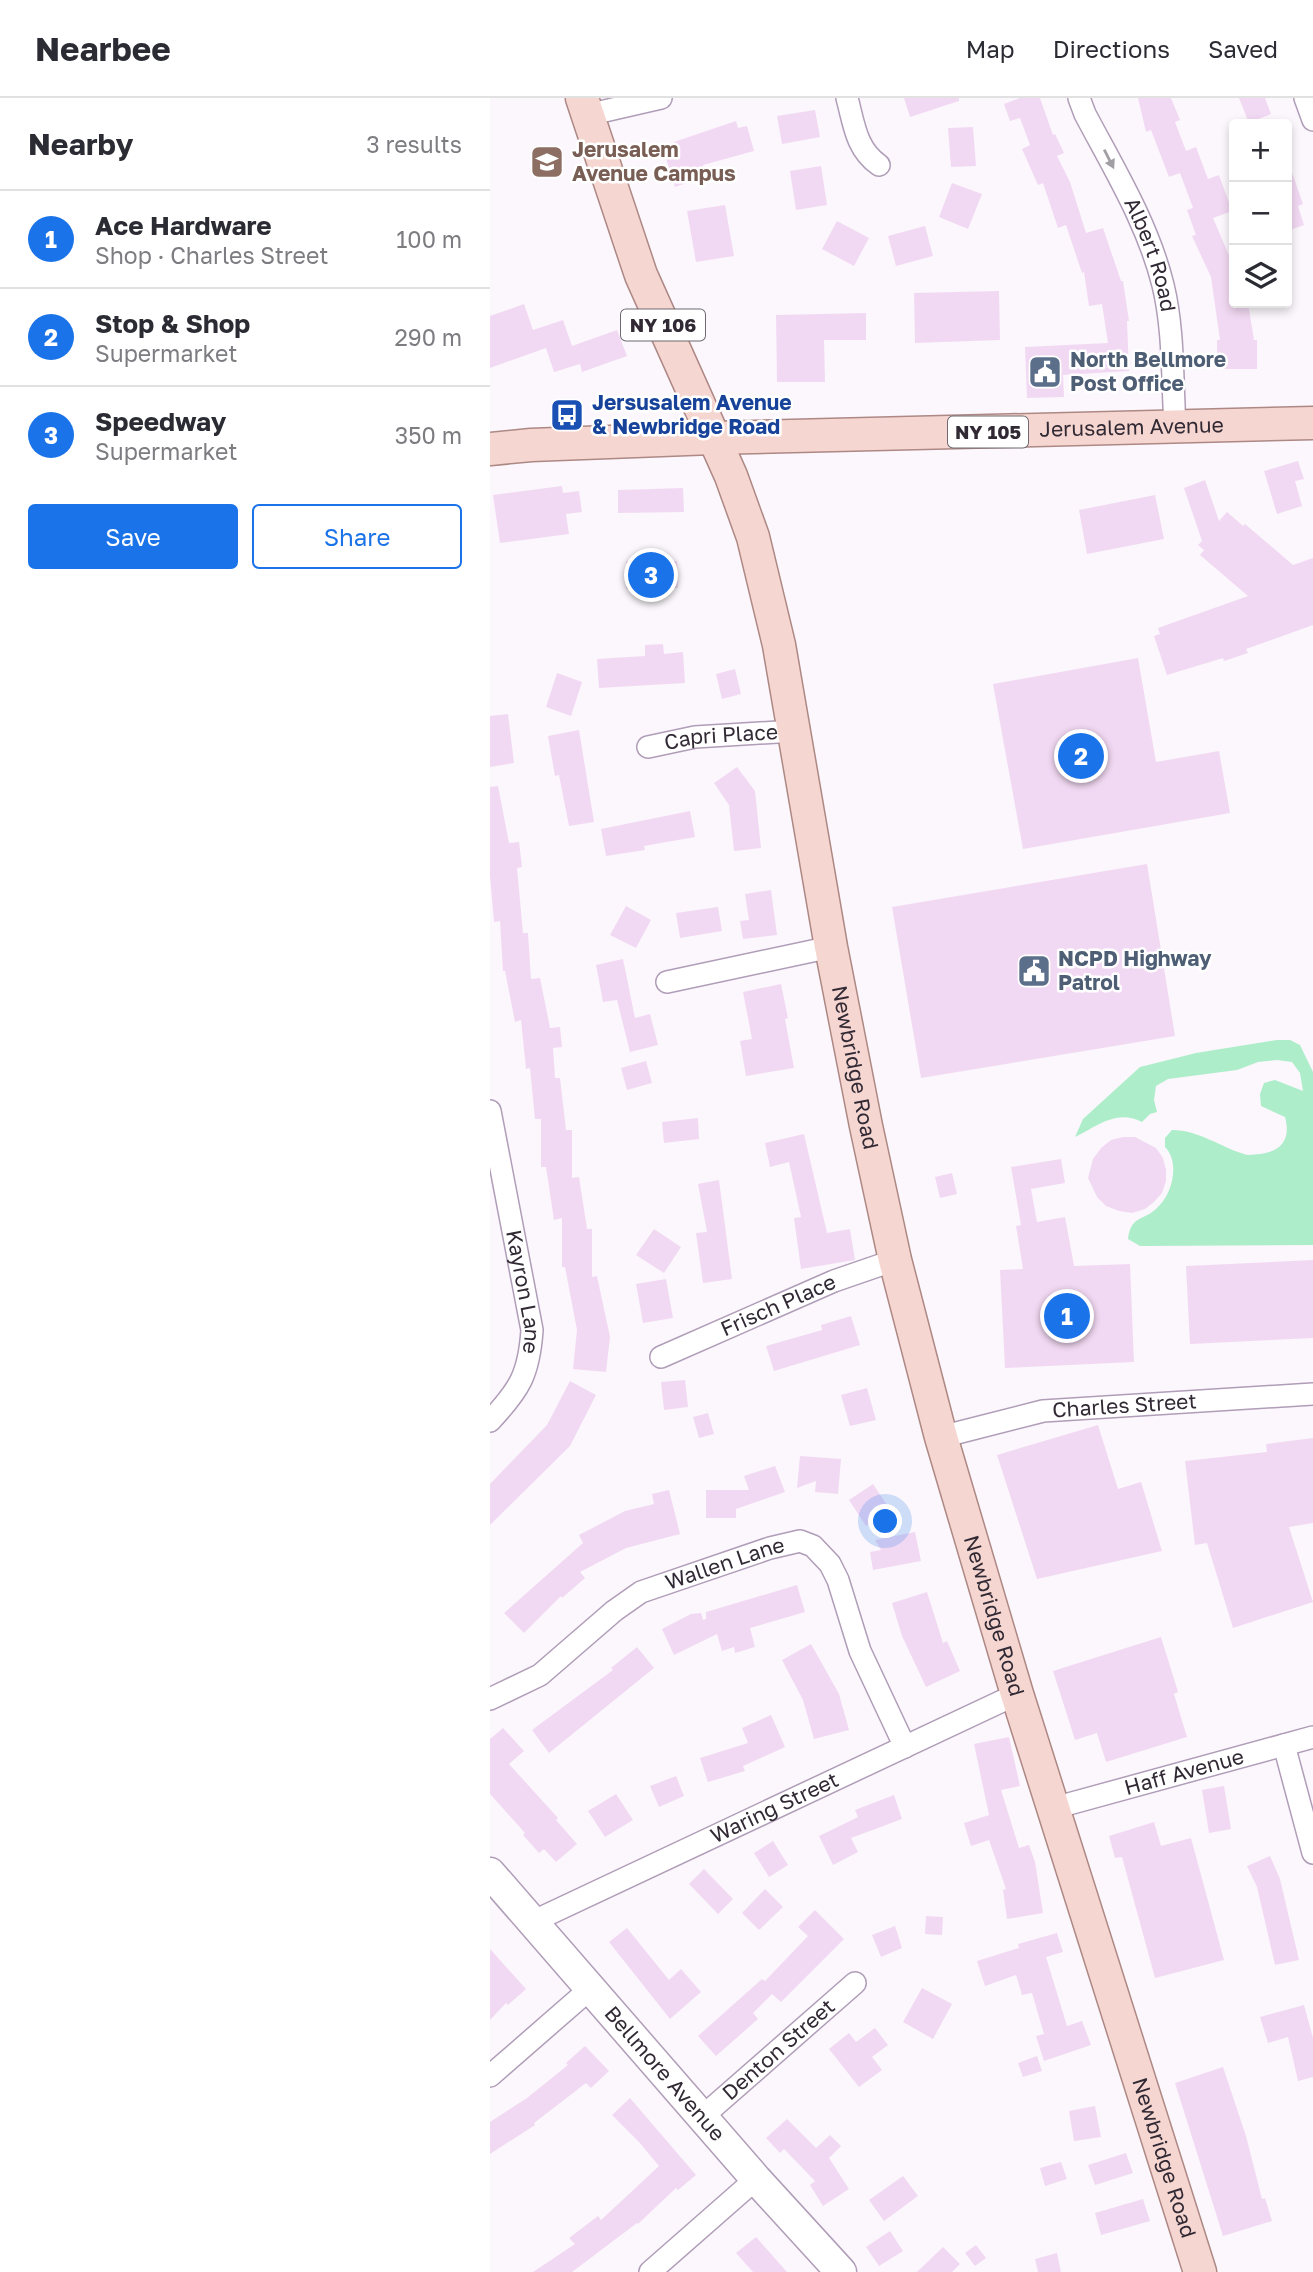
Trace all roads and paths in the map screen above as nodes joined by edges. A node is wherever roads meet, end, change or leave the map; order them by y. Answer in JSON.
{"nodes":[{"id":1,"x":661,"y":98,"type":"edge"},
{"id":2,"x":847,"y":98,"type":"edge"},
{"id":3,"x":1079,"y":98,"type":"edge"},
{"id":4,"x":1305,"y":98,"type":"edge"},
{"id":5,"x":585,"y":106,"type":"edge"},
{"id":6,"x":1313,"y":120,"type":"edge"},
{"id":7,"x":879,"y":165,"type":"dead end"},
{"id":8,"x":1313,"y":423,"type":"edge"},
{"id":9,"x":1175,"y":425,"type":"junction"},
{"id":10,"x":713,"y":438,"type":"junction"},
{"id":11,"x":490,"y":449,"type":"edge"},
{"id":12,"x":794,"y":731,"type":"junction"},
{"id":13,"x":648,"y":747,"type":"dead end"},
{"id":14,"x":831,"y":947,"type":"junction"},
{"id":15,"x":667,"y":982,"type":"dead end"},
{"id":16,"x":490,"y":1111,"type":"edge"},
{"id":17,"x":496,"y":1178,"type":"edge"},
{"id":18,"x":895,"y":1260,"type":"junction"},
{"id":19,"x":661,"y":1357,"type":"dead end"},
{"id":20,"x":1313,"y":1394,"type":"edge"},
{"id":21,"x":490,"y":1421,"type":"edge"},
{"id":22,"x":941,"y":1437,"type":"junction"},
{"id":23,"x":1017,"y":1694,"type":"junction"},
{"id":24,"x":490,"y":1699,"type":"edge"},
{"id":25,"x":1313,"y":1737,"type":"edge"},
{"id":26,"x":1284,"y":1745,"type":"junction"},
{"id":27,"x":905,"y":1746,"type":"junction"},
{"id":28,"x":1054,"y":1808,"type":"junction"},
{"id":29,"x":1313,"y":1853,"type":"edge"},
{"id":30,"x":490,"y":1873,"type":"edge"},
{"id":31,"x":532,"y":1922,"type":"junction"},
{"id":32,"x":855,"y":1983,"type":"dead end"},
{"id":33,"x":591,"y":1988,"type":"junction"},
{"id":34,"x":490,"y":2077,"type":"edge"},
{"id":35,"x":702,"y":2117,"type":"junction"},
{"id":36,"x":756,"y":2179,"type":"junction"},
{"id":37,"x":650,"y":2272,"type":"edge"},
{"id":38,"x":841,"y":2272,"type":"edge"},
{"id":39,"x":1200,"y":2272,"type":"edge"}],
"edges":[{"from":1,"to":5,"type":"street"},
{"from":2,"to":7,"type":"street"},
{"from":3,"to":9,"type":"street","name":"Albert Road","one_way":true},
{"from":4,"to":6,"type":"street"},
{"from":5,"to":10,"type":"main road","name":"Newbridge Road","number":"NY 106"},
{"from":8,"to":9,"type":"main road","name":"Jerusalem Avenue","number":"NY 105"},
{"from":9,"to":10,"type":"main road","name":"Jerusalem Avenue","number":"NY 105"},
{"from":10,"to":11,"type":"main road","name":"Jerusalem Avenue"},
{"from":10,"to":12,"type":"main road","name":"Newbridge Road"},
{"from":12,"to":13,"type":"street","name":"Capri Place"},
{"from":12,"to":14,"type":"main road","name":"Newbridge Road"},
{"from":14,"to":15,"type":"street"},
{"from":14,"to":18,"type":"main road","name":"Newbridge Road"},
{"from":16,"to":17,"type":"street","name":"Kayron Lane"},
{"from":17,"to":21,"type":"street","name":"Kayron Lane"},
{"from":18,"to":19,"type":"street","name":"Frisch Place"},
{"from":18,"to":22,"type":"main road","name":"Newbridge Road"},
{"from":20,"to":22,"type":"street","name":"Charles Street"},
{"from":22,"to":23,"type":"main road","name":"Newbridge Road"},
{"from":23,"to":27,"type":"street","name":"Waring Street"},
{"from":23,"to":28,"type":"main road","name":"Newbridge Road"},
{"from":24,"to":27,"type":"street","name":"Wallen Lane"},
{"from":25,"to":26,"type":"street","name":"Haff Avenue"},
{"from":26,"to":28,"type":"street","name":"Haff Avenue"},
{"from":26,"to":29,"type":"street"},
{"from":27,"to":31,"type":"street","name":"Waring Street"},
{"from":28,"to":39,"type":"main road","name":"Newbridge Road"},
{"from":30,"to":31,"type":"main road","name":"Bellmore Avenue"},
{"from":31,"to":33,"type":"main road","name":"Bellmore Avenue"},
{"from":32,"to":35,"type":"street","name":"Denton Street"},
{"from":33,"to":34,"type":"street"},
{"from":33,"to":35,"type":"main road","name":"Bellmore Avenue"},
{"from":35,"to":36,"type":"main road","name":"Bellmore Avenue"},
{"from":36,"to":37,"type":"street"},
{"from":36,"to":38,"type":"main road","name":"Bellmore Avenue"}]}
